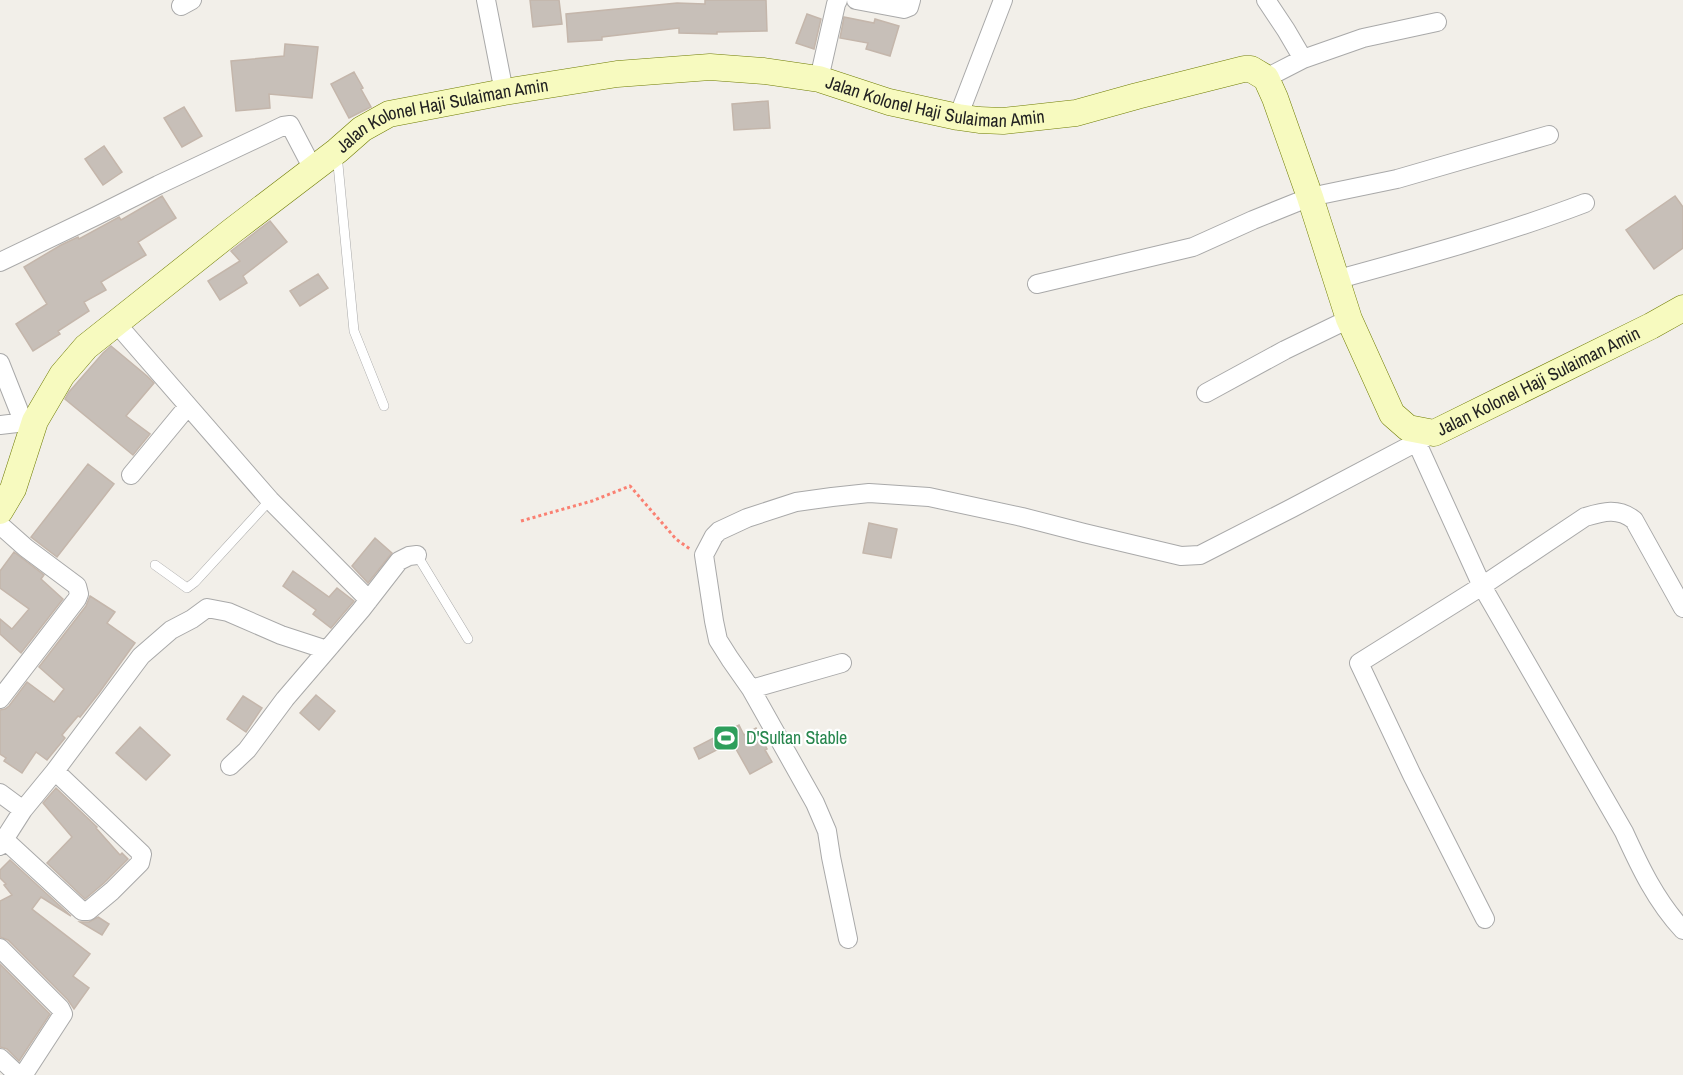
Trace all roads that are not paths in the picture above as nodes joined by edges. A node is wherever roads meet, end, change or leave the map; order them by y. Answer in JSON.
{"nodes":[{"id":1,"x":486,"y":0,"type":"edge"},
{"id":2,"x":838,"y":0,"type":"edge"},
{"id":3,"x":856,"y":0,"type":"edge"},
{"id":4,"x":911,"y":0,"type":"edge"},
{"id":5,"x":1003,"y":0,"type":"edge"},
{"id":6,"x":1266,"y":0,"type":"edge"},
{"id":7,"x":1437,"y":22,"type":"dead end"},
{"id":8,"x":1303,"y":59,"type":"junction"},
{"id":9,"x":1266,"y":78,"type":"junction"},
{"id":10,"x":819,"y":80,"type":"junction"},
{"id":11,"x":504,"y":92,"type":"junction"},
{"id":12,"x":958,"y":117,"type":"junction"},
{"id":13,"x":1549,"y":135,"type":"dead end"},
{"id":14,"x":337,"y":151,"type":"junction"},
{"id":15,"x":313,"y":169,"type":"junction"},
{"id":16,"x":1310,"y":197,"type":"junction"},
{"id":17,"x":1585,"y":203,"type":"dead end"},
{"id":18,"x":0,"y":262,"type":"edge"},
{"id":19,"x":1335,"y":279,"type":"junction"},
{"id":20,"x":1037,"y":284,"type":"dead end"},
{"id":21,"x":1683,"y":308,"type":"edge"},
{"id":22,"x":1349,"y":320,"type":"junction"},
{"id":23,"x":116,"y":323,"type":"junction"},
{"id":24,"x":0,"y":363,"type":"edge"},
{"id":25,"x":1206,"y":393,"type":"dead end"},
{"id":26,"x":188,"y":406,"type":"junction"},
{"id":27,"x":384,"y":406,"type":"dead end"},
{"id":28,"x":29,"y":421,"type":"junction"},
{"id":29,"x":0,"y":424,"type":"edge"},
{"id":30,"x":1425,"y":437,"type":"junction"},
{"id":31,"x":131,"y":475,"type":"dead end"},
{"id":32,"x":270,"y":500,"type":"junction"},
{"id":33,"x":0,"y":511,"type":"edge"},
{"id":34,"x":0,"y":525,"type":"edge"},
{"id":35,"x":417,"y":555,"type":"joint"},
{"id":36,"x":155,"y":565,"type":"dead end"},
{"id":37,"x":1482,"y":586,"type":"junction"},
{"id":38,"x":369,"y":600,"type":"junction"},
{"id":39,"x":1683,"y":608,"type":"edge"},
{"id":40,"x":468,"y":639,"type":"dead end"},
{"id":41,"x":327,"y":650,"type":"junction"},
{"id":42,"x":842,"y":663,"type":"dead end"},
{"id":43,"x":751,"y":689,"type":"junction"},
{"id":44,"x":0,"y":699,"type":"edge"},
{"id":45,"x":230,"y":766,"type":"dead end"},
{"id":46,"x":55,"y":771,"type":"junction"},
{"id":47,"x":0,"y":793,"type":"edge"},
{"id":48,"x":22,"y":810,"type":"junction"},
{"id":49,"x":3,"y":843,"type":"edge"},
{"id":50,"x":1485,"y":919,"type":"dead end"},
{"id":51,"x":1683,"y":930,"type":"edge"},
{"id":52,"x":848,"y":939,"type":"dead end"},
{"id":53,"x":0,"y":948,"type":"edge"},
{"id":54,"x":0,"y":1058,"type":"edge"}],
"edges":[{"from":1,"to":11,"type":"street"},
{"from":2,"to":10,"type":"street"},
{"from":3,"to":4,"type":"street"},
{"from":5,"to":12,"type":"street"},
{"from":6,"to":8,"type":"street"},
{"from":7,"to":8,"type":"street"},
{"from":8,"to":9,"type":"street"},
{"from":9,"to":12,"type":"street","name":"Jalan Kolonel Haji Sulaiman Amin"},
{"from":9,"to":16,"type":"street","name":"Jalan Kolonel Haji Sulaiman Amin"},
{"from":10,"to":11,"type":"street","name":"Jalan Kolonel Haji Sulaiman Amin"},
{"from":10,"to":12,"type":"street","name":"Jalan Kolonel Haji Sulaiman Amin"},
{"from":11,"to":14,"type":"street","name":"Jalan Kolonel Haji Sulaiman Amin"},
{"from":13,"to":16,"type":"street"},
{"from":14,"to":15,"type":"street","name":"Jalan Kolonel Haji Sulaiman Amin"},
{"from":14,"to":27,"type":"lane"},
{"from":15,"to":18,"type":"street"},
{"from":15,"to":23,"type":"street","name":"Jalan Kolonel Haji Sulaiman Amin"},
{"from":16,"to":19,"type":"street","name":"Jalan Kolonel Haji Sulaiman Amin"},
{"from":16,"to":20,"type":"street"},
{"from":17,"to":19,"type":"street"},
{"from":19,"to":22,"type":"street","name":"Jalan Kolonel Haji Sulaiman Amin"},
{"from":21,"to":30,"type":"street","name":"Jalan Kolonel Haji Sulaiman Amin"},
{"from":22,"to":25,"type":"street"},
{"from":22,"to":30,"type":"street","name":"Jalan Kolonel Haji Sulaiman Amin"},
{"from":23,"to":26,"type":"street"},
{"from":23,"to":28,"type":"street","name":"Jalan Kolonel Haji Sulaiman Amin"},
{"from":24,"to":28,"type":"street"},
{"from":26,"to":31,"type":"street"},
{"from":26,"to":32,"type":"street"},
{"from":28,"to":29,"type":"street"},
{"from":28,"to":33,"type":"street","name":"Jalan Kolonel Haji Sulaiman Amin"},
{"from":30,"to":37,"type":"street"},
{"from":30,"to":43,"type":"street"},
{"from":32,"to":36,"type":"lane"},
{"from":32,"to":38,"type":"street"},
{"from":34,"to":44,"type":"street"},
{"from":35,"to":38,"type":"street"},
{"from":35,"to":40,"type":"lane"},
{"from":37,"to":39,"type":"street"},
{"from":37,"to":50,"type":"street"},
{"from":37,"to":51,"type":"street"},
{"from":38,"to":41,"type":"street"},
{"from":41,"to":45,"type":"street"},
{"from":41,"to":46,"type":"street"},
{"from":42,"to":43,"type":"street"},
{"from":43,"to":52,"type":"street"},
{"from":46,"to":48,"type":"street"},
{"from":46,"to":49,"type":"street"},
{"from":47,"to":48,"type":"street"},
{"from":48,"to":49,"type":"street"},
{"from":53,"to":54,"type":"street"}]}
